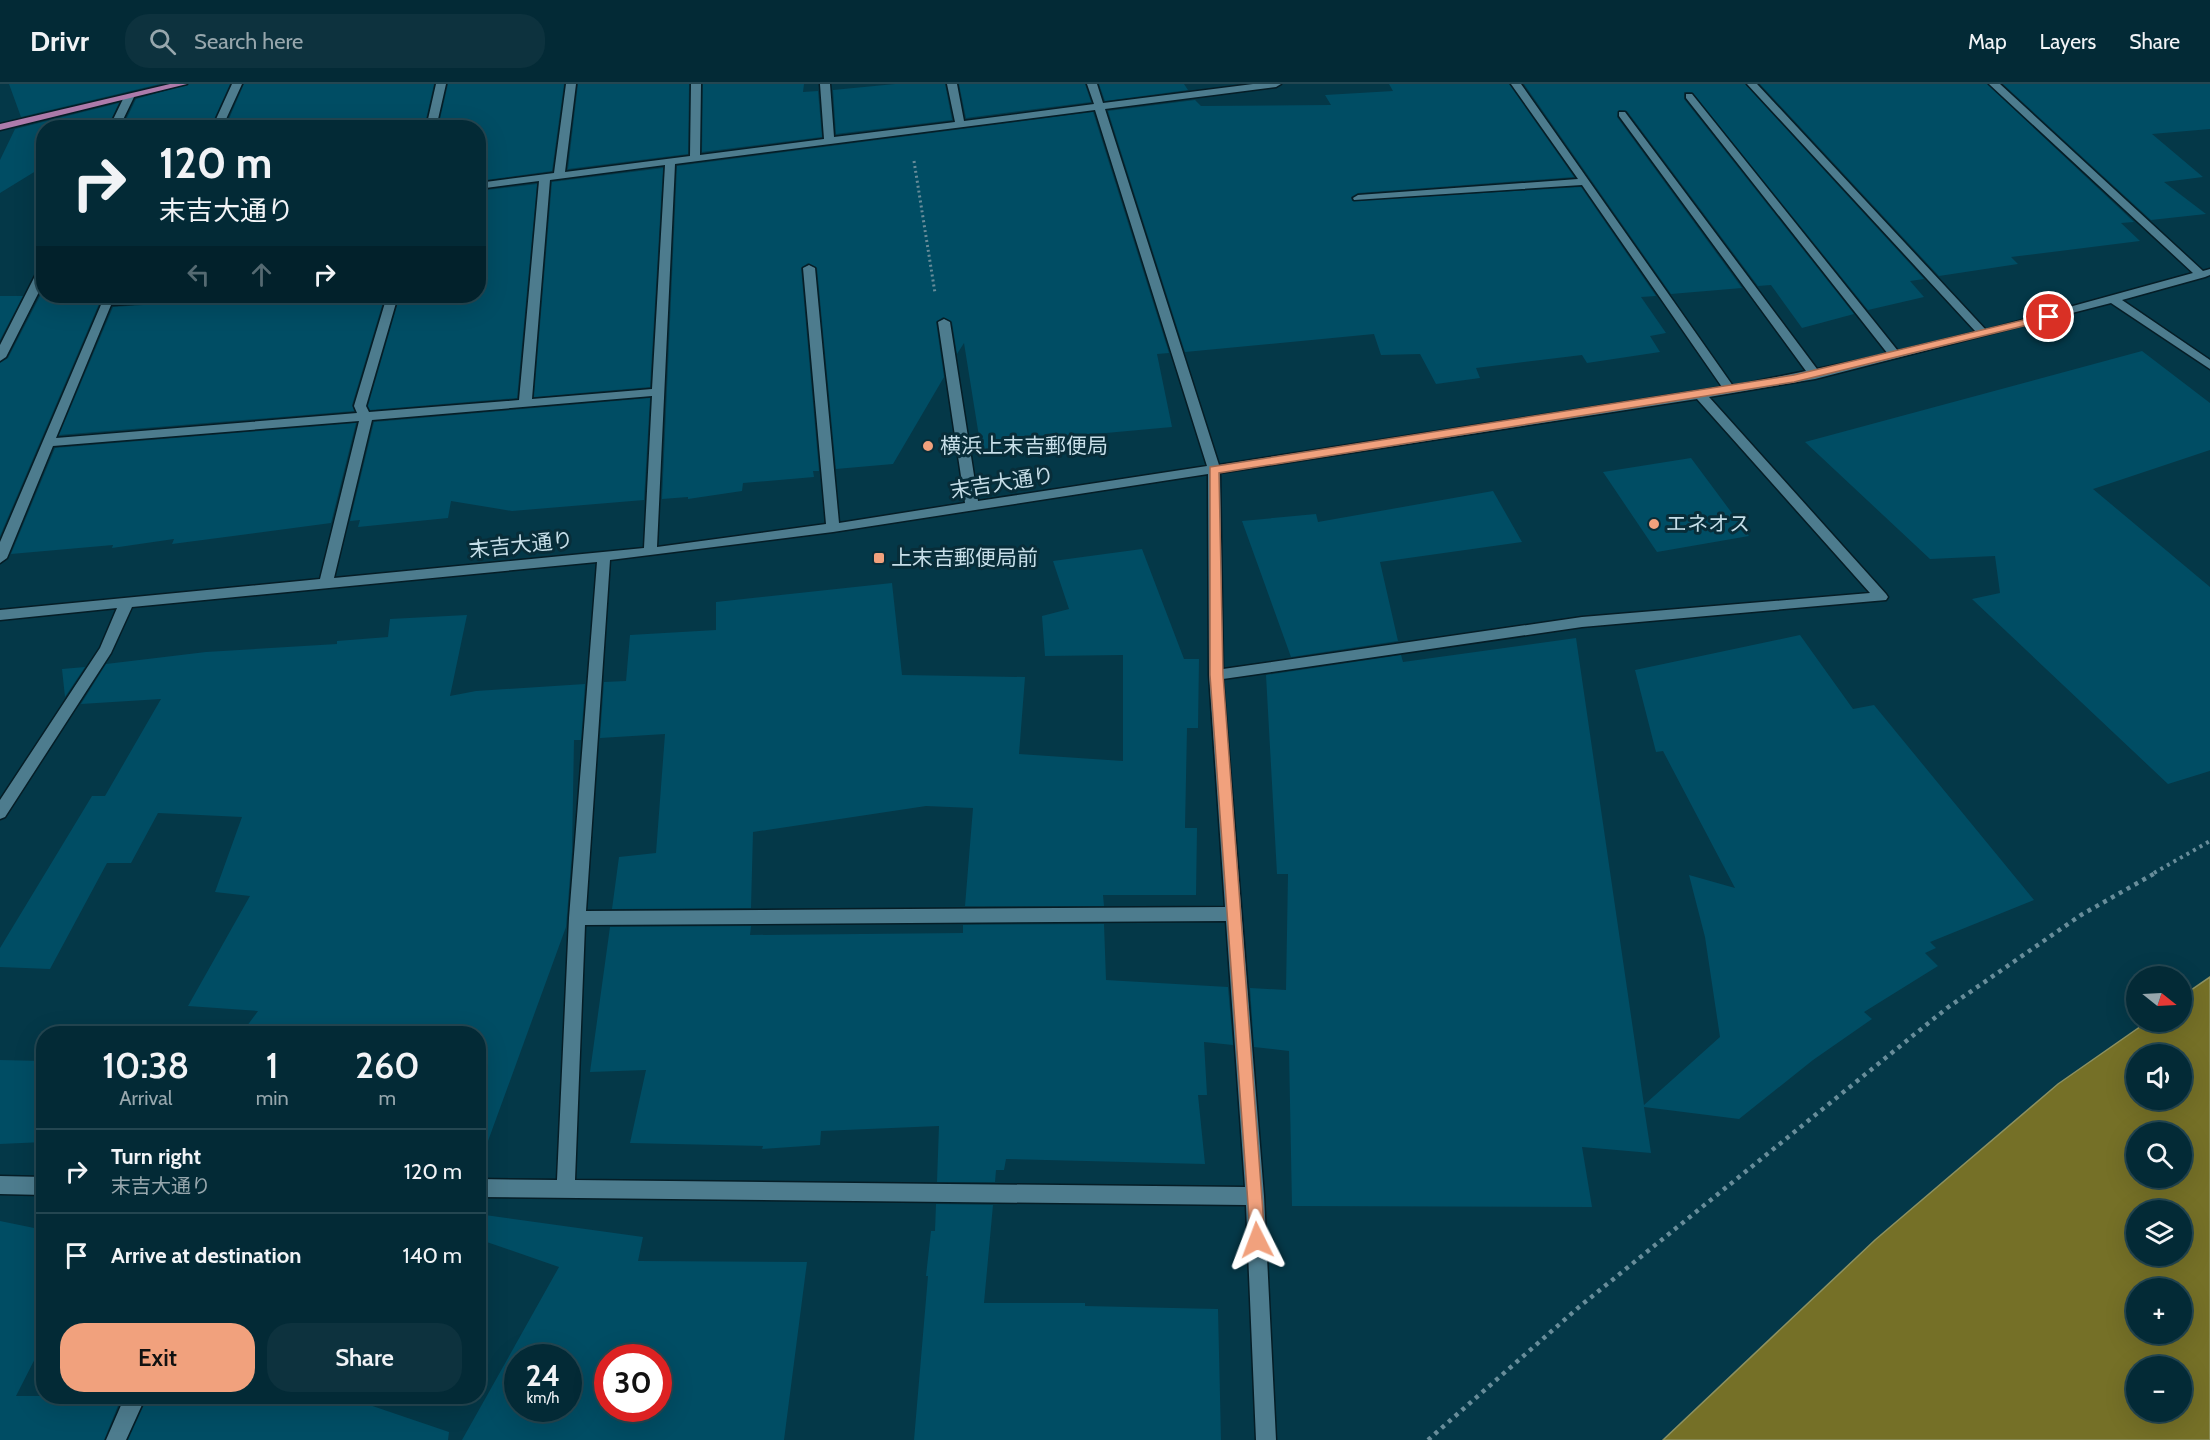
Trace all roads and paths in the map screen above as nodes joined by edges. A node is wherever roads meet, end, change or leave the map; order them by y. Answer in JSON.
{"nodes":[{"id":1,"x":182,"y":84,"type":"edge"},
{"id":2,"x":237,"y":84,"type":"edge"},
{"id":3,"x":441,"y":84,"type":"edge"},
{"id":4,"x":571,"y":84,"type":"edge"},
{"id":5,"x":696,"y":84,"type":"edge"},
{"id":6,"x":825,"y":84,"type":"edge"},
{"id":7,"x":952,"y":84,"type":"edge"},
{"id":8,"x":1092,"y":84,"type":"edge"},
{"id":9,"x":1276,"y":84,"type":"edge"},
{"id":10,"x":1516,"y":84,"type":"edge"},
{"id":11,"x":1752,"y":84,"type":"edge"},
{"id":12,"x":1995,"y":84,"type":"edge"},
{"id":13,"x":1689,"y":96,"type":"dead end"},
{"id":14,"x":129,"y":97,"type":"junction"},
{"id":15,"x":1099,"y":106,"type":"junction"},
{"id":16,"x":1622,"y":114,"type":"dead end"},
{"id":17,"x":118,"y":120,"type":"edge"},
{"id":18,"x":221,"y":120,"type":"edge"},
{"id":19,"x":433,"y":120,"type":"edge"},
{"id":20,"x":960,"y":124,"type":"junction"},
{"id":21,"x":0,"y":127,"type":"edge"},
{"id":22,"x":909,"y":131,"type":"junction"},
{"id":23,"x":829,"y":141,"type":"junction"},
{"id":24,"x":694,"y":158,"type":"junction"},
{"id":25,"x":670,"y":161,"type":"junction"},
{"id":26,"x":559,"y":175,"type":"junction"},
{"id":27,"x":545,"y":177,"type":"junction"},
{"id":28,"x":1586,"y":182,"type":"junction"},
{"id":29,"x":486,"y":185,"type":"edge"},
{"id":30,"x":1358,"y":198,"type":"dead end"},
{"id":31,"x":809,"y":268,"type":"dead end"},
{"id":32,"x":2205,"y":274,"type":"edge"},
{"id":33,"x":36,"y":286,"type":"edge"},
{"id":34,"x":2114,"y":300,"type":"junction"},
{"id":35,"x":107,"y":303,"type":"edge"},
{"id":36,"x":390,"y":303,"type":"edge"},
{"id":37,"x":944,"y":322,"type":"joint"},
{"id":38,"x":1984,"y":334,"type":"junction"},
{"id":39,"x":1896,"y":356,"type":"junction"},
{"id":40,"x":0,"y":357,"type":"edge"},
{"id":41,"x":2210,"y":365,"type":"edge"},
{"id":42,"x":1815,"y":375,"type":"junction"},
{"id":43,"x":1730,"y":390,"type":"junction"},
{"id":44,"x":658,"y":392,"type":"junction"},
{"id":45,"x":1700,"y":395,"type":"junction"},
{"id":46,"x":525,"y":404,"type":"junction"},
{"id":47,"x":366,"y":418,"type":"junction"},
{"id":48,"x":47,"y":443,"type":"junction"},
{"id":49,"x":1214,"y":470,"type":"junction"},
{"id":50,"x":972,"y":507,"type":"junction"},
{"id":51,"x":833,"y":528,"type":"junction"},
{"id":52,"x":650,"y":552,"type":"junction"},
{"id":53,"x":604,"y":556,"type":"junction"},
{"id":54,"x":0,"y":558,"type":"edge"},
{"id":55,"x":326,"y":585,"type":"junction"},
{"id":56,"x":126,"y":604,"type":"junction"},
{"id":57,"x":0,"y":615,"type":"edge"},
{"id":58,"x":1216,"y":675,"type":"junction"},
{"id":59,"x":0,"y":813,"type":"edge"},
{"id":60,"x":2210,"y":841,"type":"edge"},
{"id":61,"x":1235,"y":914,"type":"junction"},
{"id":62,"x":577,"y":918,"type":"junction"},
{"id":63,"x":0,"y":1185,"type":"edge"},
{"id":64,"x":36,"y":1185,"type":"edge"},
{"id":65,"x":486,"y":1188,"type":"edge"},
{"id":66,"x":566,"y":1188,"type":"junction"},
{"id":67,"x":1255,"y":1196,"type":"junction"},
{"id":68,"x":132,"y":1404,"type":"edge"},
{"id":69,"x":116,"y":1440,"type":"edge"},
{"id":70,"x":1266,"y":1440,"type":"edge"},
{"id":71,"x":1428,"y":1440,"type":"edge"}],
"edges":[{"from":1,"to":14,"type":"main road"},
{"from":2,"to":18,"type":"street"},
{"from":3,"to":19,"type":"street"},
{"from":4,"to":26,"type":"street"},
{"from":5,"to":24,"type":"street"},
{"from":6,"to":23,"type":"street"},
{"from":7,"to":20,"type":"street"},
{"from":8,"to":15,"type":"street"},
{"from":9,"to":15,"type":"street"},
{"from":10,"to":28,"type":"street"},
{"from":11,"to":38,"type":"street"},
{"from":12,"to":32,"type":"street"},
{"from":13,"to":39,"type":"street"},
{"from":14,"to":17,"type":"street"},
{"from":14,"to":21,"type":"main road"},
{"from":15,"to":20,"type":"street"},
{"from":15,"to":49,"type":"street"},
{"from":16,"to":42,"type":"street"},
{"from":20,"to":22,"type":"street"},
{"from":22,"to":23,"type":"street"},
{"from":22,"to":37,"type":"path"},
{"from":23,"to":24,"type":"street"},
{"from":24,"to":25,"type":"street"},
{"from":25,"to":26,"type":"street"},
{"from":25,"to":44,"type":"street"},
{"from":26,"to":27,"type":"street"},
{"from":27,"to":29,"type":"street"},
{"from":27,"to":46,"type":"street"},
{"from":28,"to":30,"type":"street"},
{"from":28,"to":43,"type":"street"},
{"from":31,"to":51,"type":"street"},
{"from":32,"to":34,"type":"street","name":"末吉大通り"},
{"from":33,"to":40,"type":"street"},
{"from":34,"to":38,"type":"street","name":"末吉大通り"},
{"from":34,"to":41,"type":"street"},
{"from":35,"to":48,"type":"street"},
{"from":36,"to":47,"type":"street"},
{"from":37,"to":50,"type":"street"},
{"from":38,"to":39,"type":"street","name":"末吉大通り"},
{"from":39,"to":42,"type":"street","name":"末吉大通り"},
{"from":42,"to":43,"type":"street","name":"末吉大通り"},
{"from":43,"to":45,"type":"street","name":"末吉大通り"},
{"from":44,"to":46,"type":"street"},
{"from":44,"to":52,"type":"street"},
{"from":45,"to":49,"type":"street","name":"末吉大通り"},
{"from":45,"to":58,"type":"street"},
{"from":46,"to":47,"type":"street"},
{"from":47,"to":48,"type":"street"},
{"from":47,"to":55,"type":"street"},
{"from":48,"to":54,"type":"street"},
{"from":49,"to":50,"type":"street","name":"末吉大通り"},
{"from":49,"to":58,"type":"street"},
{"from":50,"to":51,"type":"street","name":"末吉大通り"},
{"from":51,"to":52,"type":"street","name":"末吉大通り"},
{"from":52,"to":53,"type":"street","name":"末吉大通り"},
{"from":53,"to":55,"type":"street","name":"末吉大通り"},
{"from":53,"to":62,"type":"street"},
{"from":55,"to":56,"type":"street","name":"末吉大通り"},
{"from":56,"to":57,"type":"street","name":"末吉大通り"},
{"from":56,"to":59,"type":"street"},
{"from":58,"to":61,"type":"street"},
{"from":60,"to":71,"type":"path"},
{"from":61,"to":62,"type":"street"},
{"from":61,"to":67,"type":"street"},
{"from":62,"to":66,"type":"street"},
{"from":63,"to":64,"type":"street"},
{"from":65,"to":66,"type":"street"},
{"from":66,"to":67,"type":"street"},
{"from":67,"to":70,"type":"street"},
{"from":68,"to":69,"type":"street"}]}
